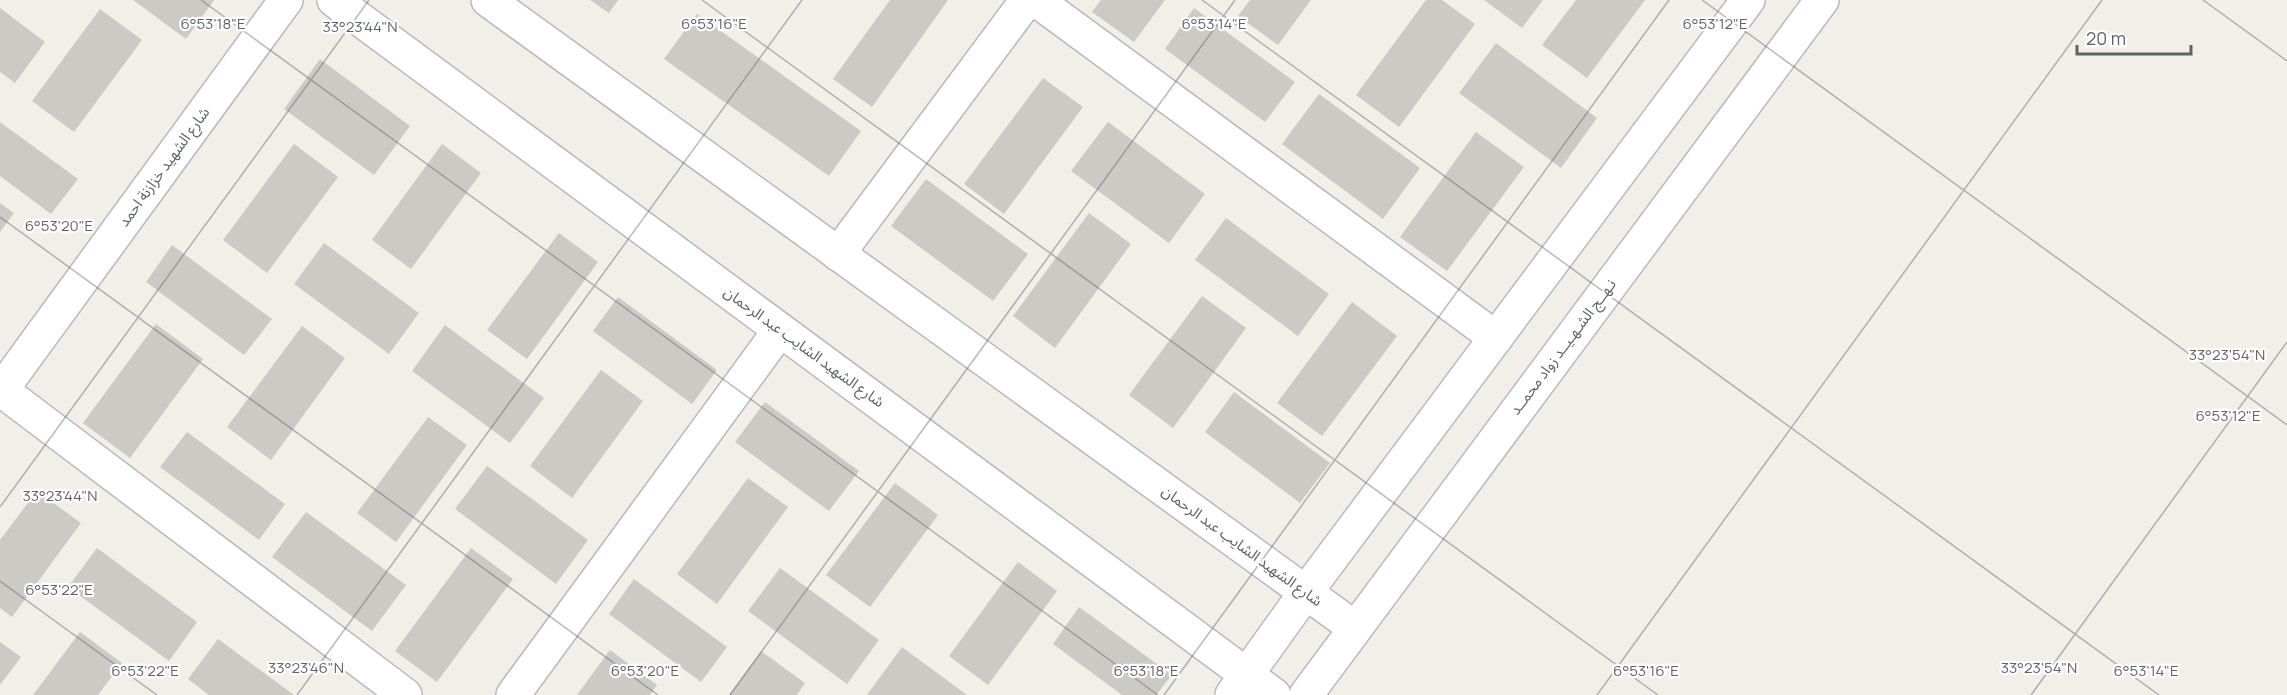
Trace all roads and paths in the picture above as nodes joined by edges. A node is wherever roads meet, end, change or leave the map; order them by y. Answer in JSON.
{"nodes":[{"id":1,"x":286,"y":0,"type":"edge"},
{"id":2,"x":333,"y":0,"type":"edge"},
{"id":3,"x":488,"y":0,"type":"edge"},
{"id":4,"x":1027,"y":0,"type":"edge"},
{"id":5,"x":1036,"y":0,"type":"edge"},
{"id":6,"x":1748,"y":0,"type":"edge"},
{"id":7,"x":1822,"y":0,"type":"edge"},
{"id":8,"x":838,"y":254,"type":"junction"},
{"id":9,"x":780,"y":330,"type":"junction"},
{"id":10,"x":1496,"y":338,"type":"junction"},
{"id":11,"x":0,"y":391,"type":"edge"},
{"id":12,"x":1306,"y":592,"type":"junction"},
{"id":13,"x":1355,"y":628,"type":"junction"},
{"id":14,"x":1239,"y":685,"type":"edge"},
{"id":15,"x":405,"y":695,"type":"edge"},
{"id":16,"x":513,"y":695,"type":"edge"},
{"id":17,"x":1274,"y":695,"type":"edge"},
{"id":18,"x":1306,"y":695,"type":"edge"}],
"edges":[{"from":1,"to":11,"type":"street","name":"شارع الشهيد خزازنة احمد"},
{"from":2,"to":9,"type":"street","name":"شارع الشهيد الشايب عبد الرحمان"},
{"from":3,"to":8,"type":"street","name":"شارع الشهيد الشايب عبد الرحمان"},
{"from":4,"to":8,"type":"street"},
{"from":5,"to":10,"type":"street"},
{"from":6,"to":10,"type":"street"},
{"from":7,"to":13,"type":"street","name":"نـهــج الشـهـيــد زواد محمــد"},
{"from":8,"to":12,"type":"street","name":"شارع الشهيد الشايب عبد الرحمان"},
{"from":9,"to":14,"type":"street","name":"شارع الشهيد الشايب عبد الرحمان"},
{"from":9,"to":16,"type":"street"},
{"from":10,"to":12,"type":"street"},
{"from":11,"to":15,"type":"street"},
{"from":12,"to":13,"type":"street","name":"شارع الشهيد الشايب عبد الرحمان"},
{"from":12,"to":14,"type":"street"},
{"from":13,"to":18,"type":"street","name":"نـهــج الشـهـيــد زواد محمــد"},
{"from":14,"to":17,"type":"street","name":"شارع الشهيد الشايب عبد الرحمان"}]}
